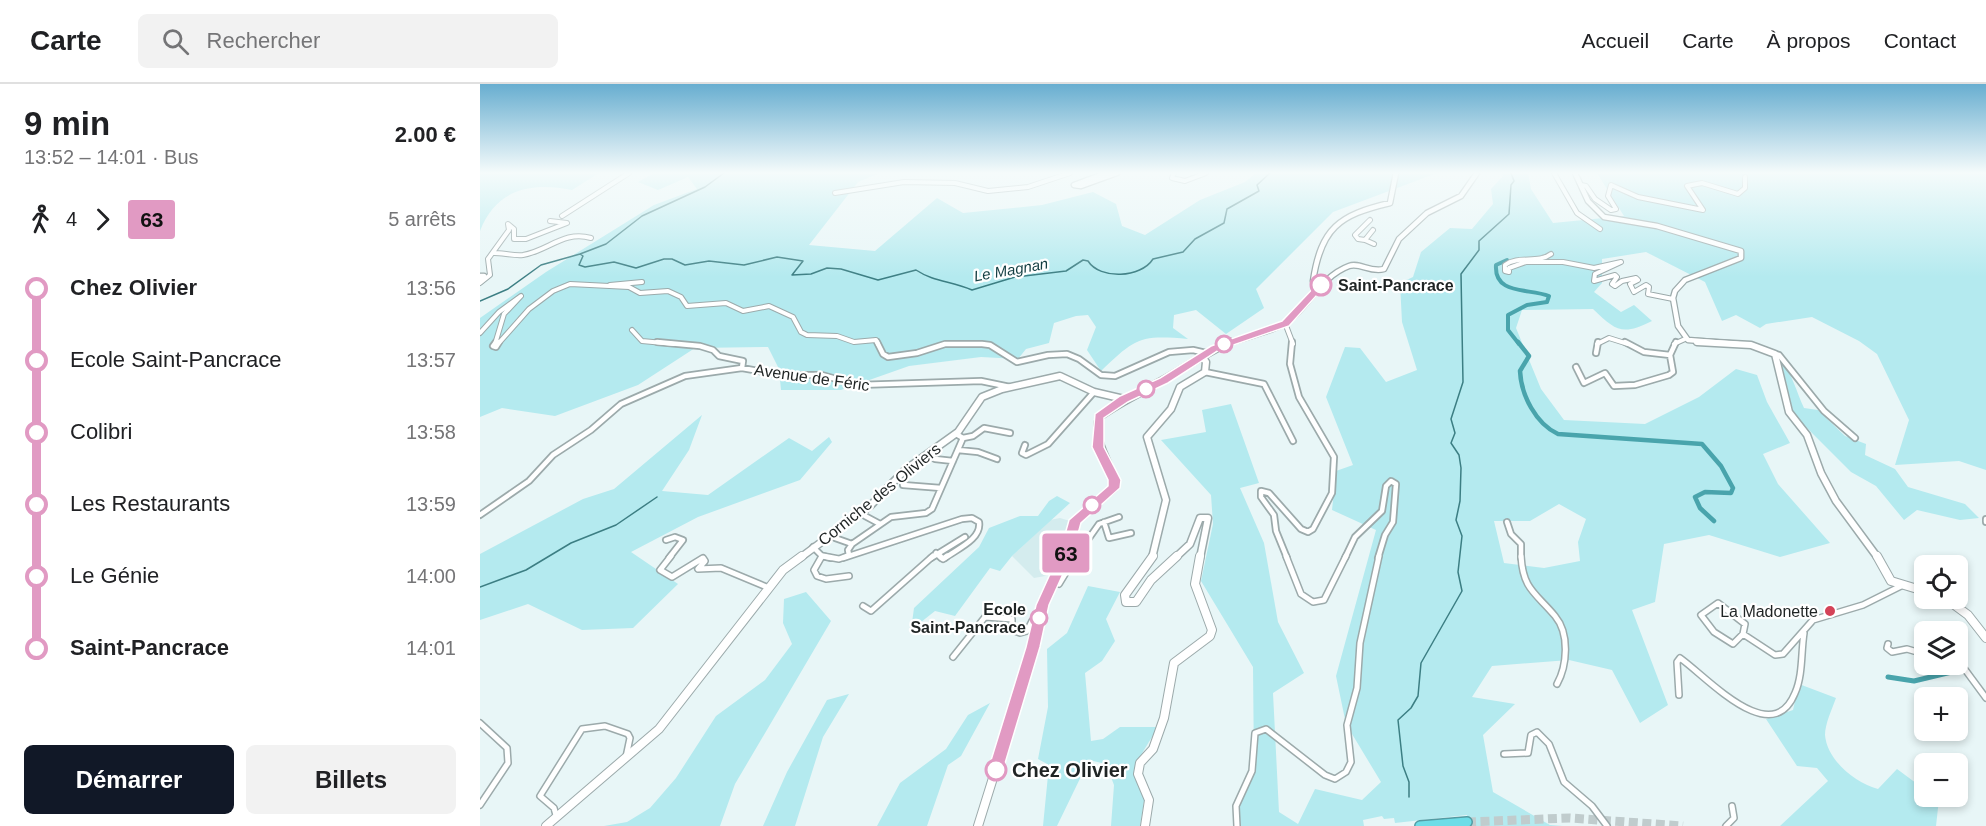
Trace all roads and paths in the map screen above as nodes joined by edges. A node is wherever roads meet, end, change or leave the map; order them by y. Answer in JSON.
{"nodes":[{"id":1,"x":575,"y":208,"type":"edge"},
{"id":2,"x":1370,"y":208,"type":"edge"},
{"id":3,"x":1437,"y":208,"type":"edge"},
{"id":4,"x":1573,"y":208,"type":"edge"},
{"id":5,"x":1594,"y":208,"type":"edge"},
{"id":6,"x":1691,"y":208,"type":"edge"},
{"id":7,"x":1701,"y":208,"type":"edge"},
{"id":8,"x":562,"y":216,"type":"dead end"},
{"id":9,"x":1370,"y":220,"type":"dead end"},
{"id":10,"x":550,"y":221,"type":"dead end"},
{"id":11,"x":1600,"y":228,"type":"dead end"},
{"id":12,"x":1373,"y":230,"type":"dead end"},
{"id":13,"x":591,"y":238,"type":"dead end"},
{"id":14,"x":1365,"y":240,"type":"junction"},
{"id":15,"x":1374,"y":243,"type":"dead end"},
{"id":16,"x":495,"y":253,"type":"junction"},
{"id":17,"x":1549,"y":253,"type":"dead end"},
{"id":18,"x":480,"y":280,"type":"edge"},
{"id":19,"x":642,"y":282,"type":"dead end"},
{"id":20,"x":608,"y":285,"type":"junction"},
{"id":21,"x":1318,"y":287,"type":"junction"},
{"id":22,"x":1673,"y":299,"type":"junction"},
{"id":23,"x":1285,"y":324,"type":"junction"},
{"id":24,"x":632,"y":330,"type":"dead end"},
{"id":25,"x":480,"y":333,"type":"edge"},
{"id":26,"x":1685,"y":339,"type":"junction"},
{"id":27,"x":1596,"y":353,"type":"dead end"},
{"id":28,"x":1203,"y":354,"type":"junction"},
{"id":29,"x":1775,"y":354,"type":"junction"},
{"id":30,"x":1670,"y":355,"type":"junction"},
{"id":31,"x":1576,"y":366,"type":"dead end"},
{"id":32,"x":742,"y":368,"type":"junction"},
{"id":33,"x":1205,"y":372,"type":"junction"},
{"id":34,"x":1010,"y":387,"type":"junction"},
{"id":35,"x":1094,"y":392,"type":"junction"},
{"id":36,"x":1124,"y":399,"type":"junction"},
{"id":37,"x":1010,"y":433,"type":"dead end"},
{"id":38,"x":956,"y":434,"type":"junction"},
{"id":39,"x":963,"y":438,"type":"junction"},
{"id":40,"x":1855,"y":438,"type":"dead end"},
{"id":41,"x":1293,"y":441,"type":"dead end"},
{"id":42,"x":1025,"y":445,"type":"dead end"},
{"id":43,"x":958,"y":450,"type":"junction"},
{"id":44,"x":934,"y":459,"type":"dead end"},
{"id":45,"x":998,"y":459,"type":"dead end"},
{"id":46,"x":953,"y":461,"type":"junction"},
{"id":47,"x":903,"y":485,"type":"dead end"},
{"id":48,"x":941,"y":488,"type":"junction"},
{"id":49,"x":480,"y":515,"type":"edge"},
{"id":50,"x":865,"y":516,"type":"dead end"},
{"id":51,"x":1119,"y":517,"type":"dead end"},
{"id":52,"x":1104,"y":522,"type":"junction"},
{"id":53,"x":1507,"y":522,"type":"dead end"},
{"id":54,"x":880,"y":524,"type":"junction"},
{"id":55,"x":1131,"y":533,"type":"dead end"},
{"id":56,"x":965,"y":537,"type":"dead end"},
{"id":57,"x":835,"y":538,"type":"dead end"},
{"id":58,"x":666,"y":540,"type":"dead end"},
{"id":59,"x":852,"y":544,"type":"junction"},
{"id":60,"x":813,"y":547,"type":"junction"},
{"id":61,"x":936,"y":554,"type":"junction"},
{"id":62,"x":849,"y":555,"type":"junction"},
{"id":63,"x":822,"y":556,"type":"junction"},
{"id":64,"x":849,"y":576,"type":"dead end"},
{"id":65,"x":1059,"y":584,"type":"dead end"},
{"id":66,"x":1901,"y":586,"type":"junction"},
{"id":67,"x":768,"y":588,"type":"junction"},
{"id":68,"x":1914,"y":589,"type":"edge"},
{"id":69,"x":863,"y":606,"type":"dead end"},
{"id":70,"x":1960,"y":609,"type":"edge"},
{"id":71,"x":1039,"y":618,"type":"junction"},
{"id":72,"x":1804,"y":631,"type":"junction"},
{"id":73,"x":1743,"y":634,"type":"junction"},
{"id":74,"x":1986,"y":638,"type":"edge"},
{"id":75,"x":1888,"y":644,"type":"dead end"},
{"id":76,"x":1914,"y":651,"type":"edge"},
{"id":77,"x":954,"y":657,"type":"dead end"},
{"id":78,"x":1968,"y":674,"type":"edge"},
{"id":79,"x":1557,"y":684,"type":"dead end"},
{"id":80,"x":1679,"y":695,"type":"dead end"},
{"id":81,"x":1986,"y":698,"type":"edge"},
{"id":82,"x":480,"y":723,"type":"edge"},
{"id":83,"x":1504,"y":754,"type":"dead end"},
{"id":84,"x":626,"y":760,"type":"junction"},
{"id":85,"x":480,"y":805,"type":"edge"},
{"id":86,"x":1732,"y":806,"type":"dead end"},
{"id":87,"x":556,"y":815,"type":"junction"},
{"id":88,"x":1467,"y":822,"type":"dead end"},
{"id":89,"x":546,"y":826,"type":"edge"},
{"id":90,"x":978,"y":826,"type":"edge"},
{"id":91,"x":1145,"y":826,"type":"edge"},
{"id":92,"x":1237,"y":826,"type":"edge"},
{"id":93,"x":1420,"y":826,"type":"edge"},
{"id":94,"x":1606,"y":826,"type":"edge"},
{"id":95,"x":1726,"y":826,"type":"edge"}],
"edges":[{"from":1,"to":8,"type":"street"},
{"from":2,"to":21,"type":"street"},
{"from":3,"to":21,"type":"street"},
{"from":4,"to":11,"type":"street"},
{"from":5,"to":22,"type":"street"},
{"from":6,"to":7,"type":"street"},
{"from":9,"to":14,"type":"street"},
{"from":10,"to":16,"type":"street"},
{"from":12,"to":14,"type":"street"},
{"from":13,"to":16,"type":"street"},
{"from":14,"to":15,"type":"street"},
{"from":16,"to":18,"type":"street"},
{"from":17,"to":22,"type":"street"},
{"from":19,"to":20,"type":"street"},
{"from":20,"to":25,"type":"street"},
{"from":20,"to":28,"type":"street"},
{"from":21,"to":23,"type":"street"},
{"from":22,"to":26,"type":"street"},
{"from":23,"to":28,"type":"street"},
{"from":23,"to":92,"type":"street"},
{"from":24,"to":32,"type":"street"},
{"from":26,"to":29,"type":"street"},
{"from":26,"to":30,"type":"street"},
{"from":27,"to":30,"type":"street"},
{"from":28,"to":33,"type":"street"},
{"from":28,"to":36,"type":"street"},
{"from":29,"to":40,"type":"street"},
{"from":29,"to":66,"type":"street"},
{"from":30,"to":31,"type":"street"},
{"from":32,"to":34,"type":"street","name":"Avenue de Féric"},
{"from":32,"to":49,"type":"street","name":"Avenue de Féric"},
{"from":33,"to":41,"type":"street"},
{"from":33,"to":91,"type":"street"},
{"from":34,"to":35,"type":"street","name":"Corniche des Oliviers"},
{"from":34,"to":38,"type":"street","name":"Corniche des Oliviers"},
{"from":35,"to":36,"type":"street","name":"Corniche des Oliviers"},
{"from":35,"to":42,"type":"street"},
{"from":36,"to":71,"type":"street"},
{"from":37,"to":39,"type":"street"},
{"from":38,"to":39,"type":"street"},
{"from":38,"to":60,"type":"street","name":"Corniche des Oliviers"},
{"from":39,"to":43,"type":"street"},
{"from":43,"to":45,"type":"street"},
{"from":43,"to":46,"type":"street"},
{"from":44,"to":46,"type":"street"},
{"from":46,"to":48,"type":"street"},
{"from":47,"to":48,"type":"street"},
{"from":48,"to":54,"type":"street"},
{"from":50,"to":54,"type":"street"},
{"from":51,"to":52,"type":"street"},
{"from":52,"to":55,"type":"street"},
{"from":52,"to":65,"type":"street"},
{"from":53,"to":79,"type":"street"},
{"from":54,"to":59,"type":"street"},
{"from":56,"to":61,"type":"street"},
{"from":57,"to":59,"type":"street"},
{"from":58,"to":67,"type":"street"},
{"from":59,"to":62,"type":"street"},
{"from":60,"to":63,"type":"street"},
{"from":60,"to":67,"type":"street","name":"Corniche des Oliviers"},
{"from":61,"to":62,"type":"street"},
{"from":61,"to":69,"type":"street"},
{"from":62,"to":63,"type":"street"},
{"from":63,"to":64,"type":"street"},
{"from":66,"to":68,"type":"street"},
{"from":66,"to":72,"type":"street"},
{"from":67,"to":84,"type":"street","name":"Corniche des Oliviers"},
{"from":70,"to":74,"type":"street"},
{"from":71,"to":77,"type":"street"},
{"from":71,"to":90,"type":"street"},
{"from":72,"to":73,"type":"street"},
{"from":72,"to":80,"type":"street"},
{"from":73,"to":73,"type":"street"},
{"from":75,"to":76,"type":"street"},
{"from":78,"to":81,"type":"street"},
{"from":82,"to":85,"type":"street"},
{"from":83,"to":94,"type":"street"},
{"from":84,"to":87,"type":"street","name":"Corniche des Oliviers"},
{"from":84,"to":87,"type":"street"},
{"from":86,"to":95,"type":"street"},
{"from":87,"to":89,"type":"street","name":"Corniche des Oliviers"},
{"from":88,"to":93,"type":"highway"}]}
